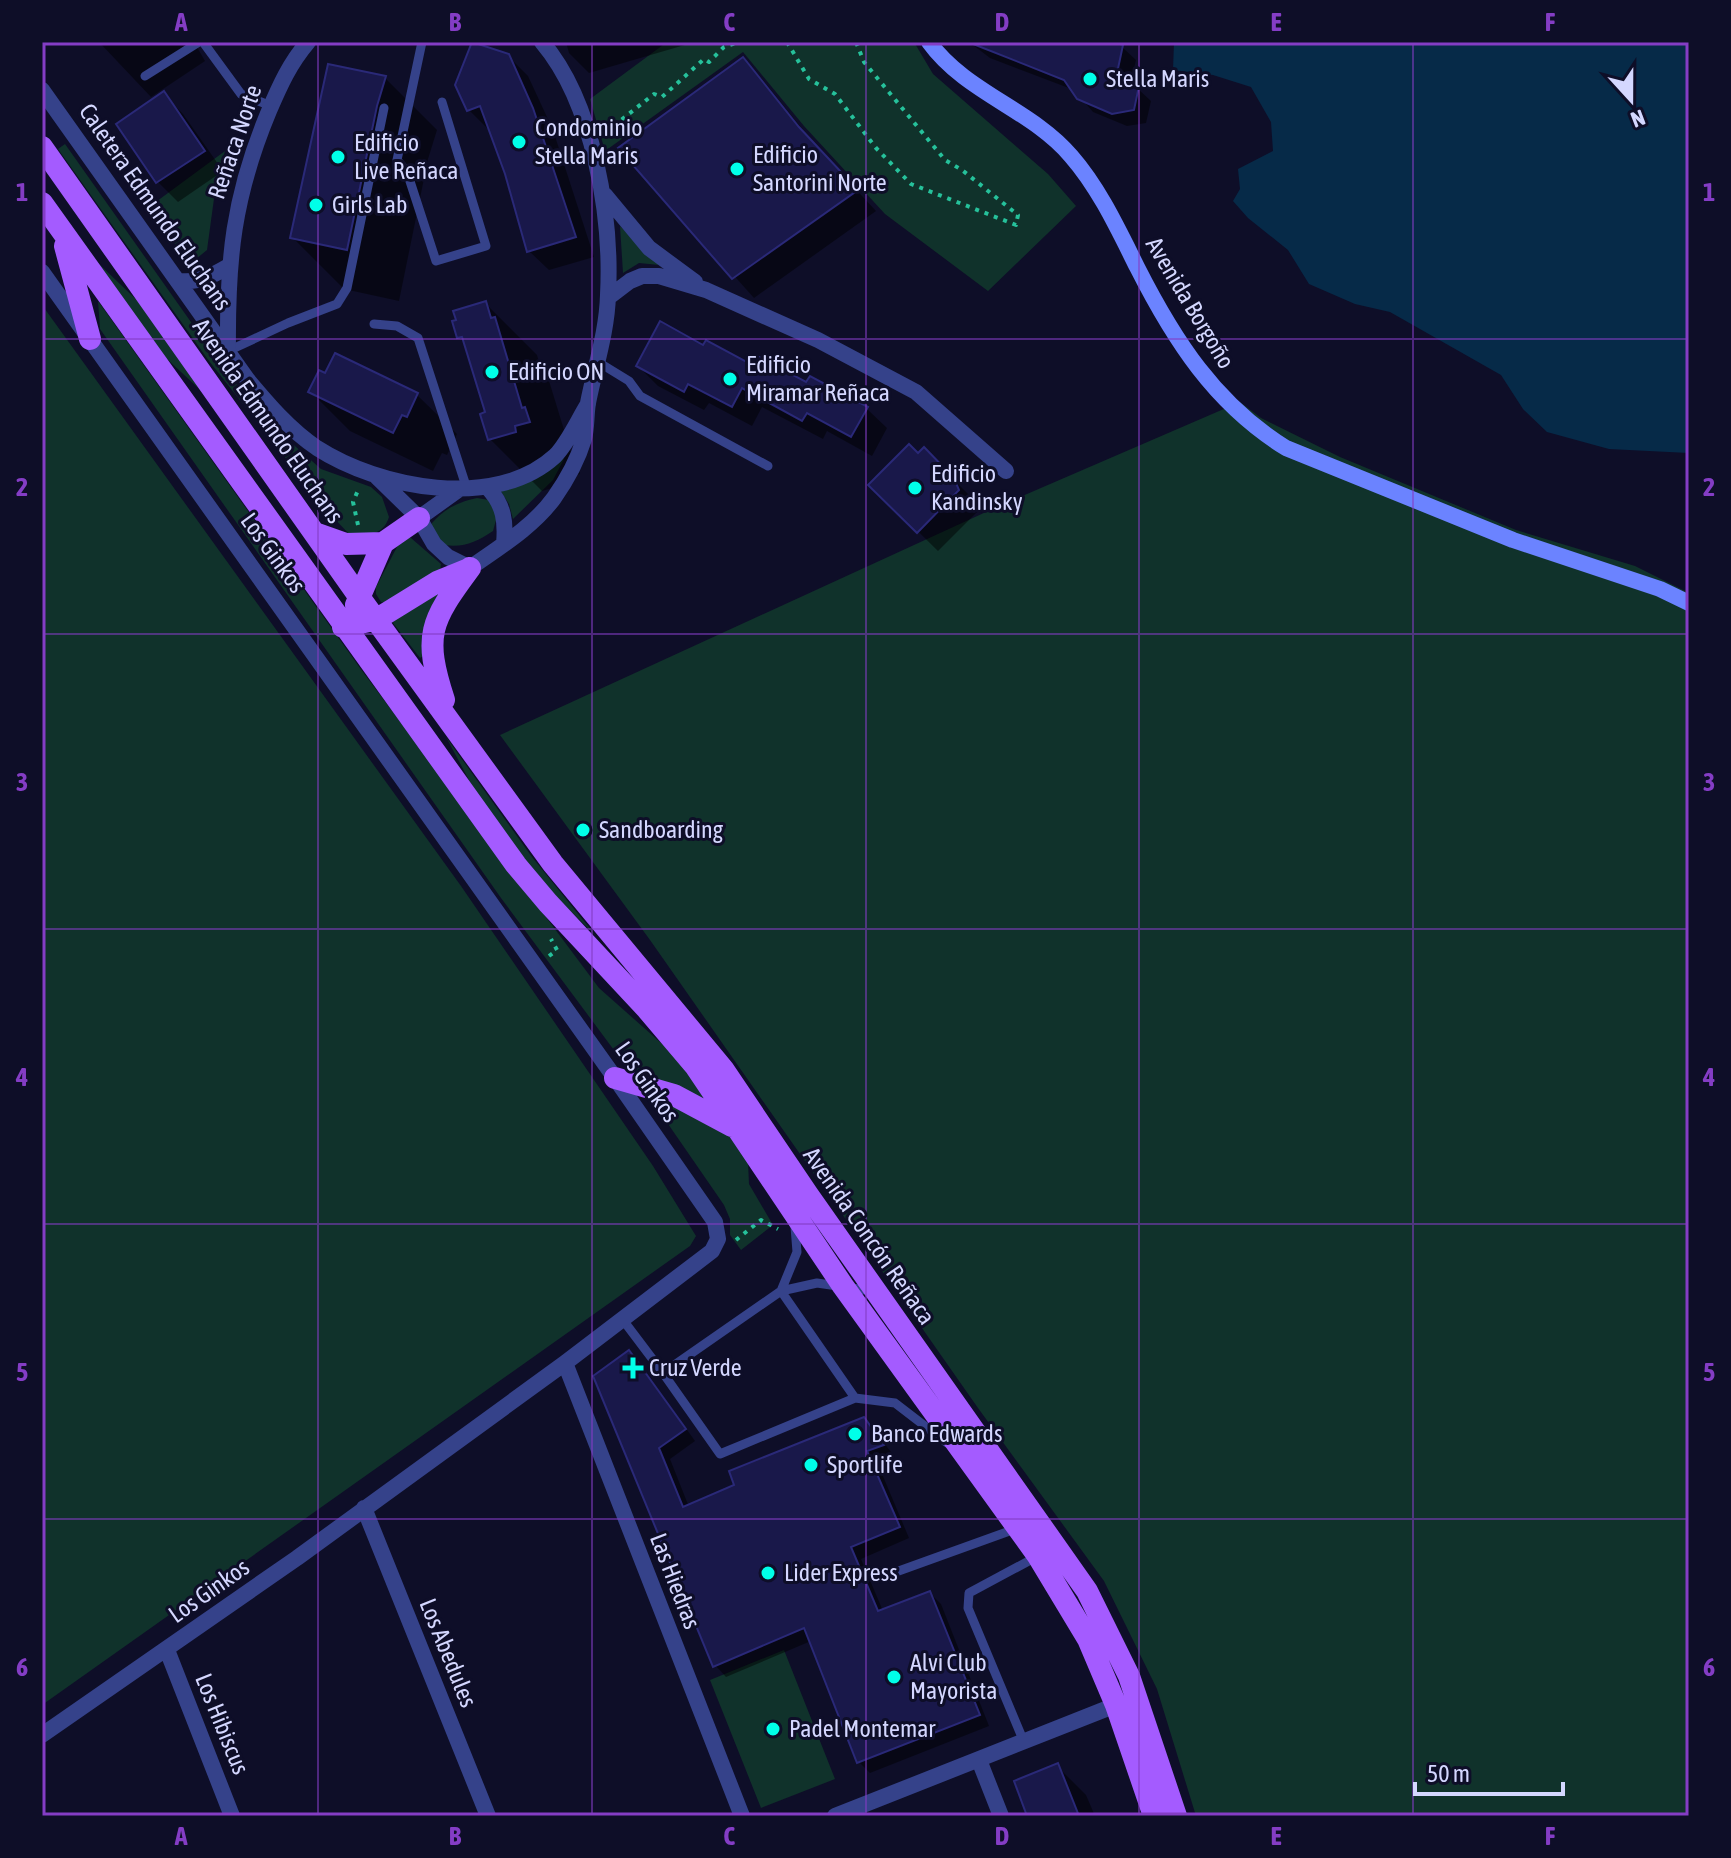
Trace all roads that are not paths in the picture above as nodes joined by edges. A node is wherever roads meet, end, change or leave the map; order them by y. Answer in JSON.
{"nodes":[{"id":1,"x":201,"y":42,"type":"edge"},
{"id":2,"x":308,"y":42,"type":"edge"},
{"id":3,"x":422,"y":42,"type":"edge"},
{"id":4,"x":542,"y":42,"type":"edge"},
{"id":5,"x":929,"y":42,"type":"edge"},
{"id":6,"x":145,"y":76,"type":"dead end"},
{"id":7,"x":42,"y":90,"type":"edge"},
{"id":8,"x":442,"y":102,"type":"dead end"},
{"id":9,"x":271,"y":106,"type":"junction"},
{"id":10,"x":384,"y":108,"type":"dead end"},
{"id":11,"x":42,"y":147,"type":"edge"},
{"id":12,"x":605,"y":195,"type":"junction"},
{"id":13,"x":42,"y":203,"type":"edge"},
{"id":14,"x":58,"y":226,"type":"junction"},
{"id":15,"x":229,"y":266,"type":"junction"},
{"id":16,"x":42,"y":272,"type":"edge"},
{"id":17,"x":179,"y":281,"type":"junction"},
{"id":18,"x":706,"y":290,"type":"junction"},
{"id":19,"x":609,"y":297,"type":"junction"},
{"id":20,"x":374,"y":324,"type":"dead end"},
{"id":21,"x":90,"y":339,"type":"junction"},
{"id":22,"x":228,"y":351,"type":"junction"},
{"id":23,"x":598,"y":362,"type":"junction"},
{"id":24,"x":588,"y":404,"type":"junction"},
{"id":25,"x":768,"y":466,"type":"dead end"},
{"id":26,"x":1006,"y":471,"type":"dead end"},
{"id":27,"x":377,"y":477,"type":"junction"},
{"id":28,"x":488,"y":488,"type":"junction"},
{"id":29,"x":462,"y":489,"type":"junction"},
{"id":30,"x":419,"y":518,"type":"junction"},
{"id":31,"x":315,"y":533,"type":"junction"},
{"id":32,"x":383,"y":543,"type":"junction"},
{"id":33,"x":504,"y":544,"type":"junction"},
{"id":34,"x":470,"y":568,"type":"junction"},
{"id":35,"x":360,"y":598,"type":"junction"},
{"id":36,"x":1689,"y":603,"type":"edge"},
{"id":37,"x":377,"y":619,"type":"junction"},
{"id":38,"x":343,"y":627,"type":"junction"},
{"id":39,"x":452,"y":724,"type":"junction"},
{"id":40,"x":615,"y":1078,"type":"junction"},
{"id":41,"x":741,"y":1131,"type":"junction"},
{"id":42,"x":789,"y":1208,"type":"junction"},
{"id":43,"x":843,"y":1286,"type":"junction"},
{"id":44,"x":781,"y":1291,"type":"junction"},
{"id":45,"x":876,"y":1292,"type":"junction"},
{"id":46,"x":623,"y":1320,"type":"junction"},
{"id":47,"x":565,"y":1363,"type":"junction"},
{"id":48,"x":663,"y":1373,"type":"junction"},
{"id":49,"x":855,"y":1398,"type":"junction"},
{"id":50,"x":965,"y":1455,"type":"junction"},
{"id":51,"x":364,"y":1508,"type":"junction"},
{"id":52,"x":1019,"y":1528,"type":"junction"},
{"id":53,"x":1038,"y":1556,"type":"junction"},
{"id":54,"x":882,"y":1577,"type":"dead end"},
{"id":55,"x":167,"y":1650,"type":"junction"},
{"id":56,"x":1116,"y":1705,"type":"junction"},
{"id":57,"x":42,"y":1735,"type":"edge"},
{"id":58,"x":1024,"y":1742,"type":"junction"},
{"id":59,"x":979,"y":1760,"type":"junction"},
{"id":60,"x":232,"y":1816,"type":"edge"},
{"id":61,"x":488,"y":1816,"type":"edge"},
{"id":62,"x":742,"y":1816,"type":"edge"},
{"id":63,"x":835,"y":1816,"type":"edge"},
{"id":64,"x":1001,"y":1816,"type":"edge"},
{"id":65,"x":1154,"y":1816,"type":"edge"},
{"id":66,"x":1176,"y":1816,"type":"edge"}],
"edges":[{"from":1,"to":6,"type":"lane"},
{"from":1,"to":9,"type":"lane"},
{"from":2,"to":9,"type":"street","name":"Reñaca Norte"},
{"from":3,"to":8,"type":"lane"},
{"from":4,"to":12,"type":"street"},
{"from":5,"to":36,"type":"main road","name":"Avenida Borgoño"},
{"from":7,"to":17,"type":"street","name":"Caletera Edmundo Eluchans"},
{"from":9,"to":15,"type":"street","name":"Reñaca Norte"},
{"from":10,"to":22,"type":"lane"},
{"from":11,"to":31,"type":"main road","name":"Avenida Edmundo Eluchans"},
{"from":12,"to":18,"type":"street"},
{"from":12,"to":19,"type":"street"},
{"from":13,"to":14,"type":"main road"},
{"from":14,"to":21,"type":"main road"},
{"from":14,"to":38,"type":"main road"},
{"from":15,"to":17,"type":"street"},
{"from":15,"to":22,"type":"street","name":"Reñaca Norte"},
{"from":16,"to":21,"type":"street","name":"Los Ginkos"},
{"from":17,"to":22,"type":"street","name":"Caletera Edmundo Eluchans"},
{"from":18,"to":19,"type":"street"},
{"from":18,"to":26,"type":"street"},
{"from":19,"to":23,"type":"street"},
{"from":20,"to":29,"type":"lane"},
{"from":21,"to":40,"type":"street","name":"Los Ginkos"},
{"from":22,"to":27,"type":"street"},
{"from":23,"to":24,"type":"street"},
{"from":23,"to":25,"type":"lane"},
{"from":24,"to":28,"type":"street"},
{"from":24,"to":33,"type":"street"},
{"from":27,"to":29,"type":"street"},
{"from":27,"to":30,"type":"street"},
{"from":28,"to":29,"type":"street"},
{"from":28,"to":33,"type":"street"},
{"from":29,"to":30,"type":"street"},
{"from":30,"to":32,"type":"main road"},
{"from":30,"to":34,"type":"street"},
{"from":31,"to":32,"type":"main road"},
{"from":31,"to":35,"type":"main road","name":"Avenida Edmundo Eluchans"},
{"from":32,"to":35,"type":"main road"},
{"from":33,"to":34,"type":"street"},
{"from":34,"to":37,"type":"main road"},
{"from":34,"to":39,"type":"main road"},
{"from":35,"to":37,"type":"main road","name":"Avenida Edmundo Eluchans"},
{"from":35,"to":38,"type":"main road"},
{"from":37,"to":38,"type":"main road"},
{"from":37,"to":39,"type":"main road","name":"Avenida Edmundo Eluchans"},
{"from":38,"to":41,"type":"main road","name":"Avenida Concón Reñaca"},
{"from":39,"to":45,"type":"main road","name":"Avenida Concón Reñaca"},
{"from":40,"to":41,"type":"main road"},
{"from":40,"to":46,"type":"street","name":"Los Ginkos"},
{"from":41,"to":42,"type":"main road","name":"Avenida Concón Reñaca"},
{"from":42,"to":43,"type":"main road","name":"Avenida Concón Reñaca"},
{"from":42,"to":44,"type":"lane"},
{"from":43,"to":44,"type":"lane"},
{"from":43,"to":45,"type":"lane"},
{"from":43,"to":50,"type":"main road","name":"Avenida Concón Reñaca"},
{"from":44,"to":48,"type":"lane"},
{"from":44,"to":49,"type":"lane"},
{"from":45,"to":66,"type":"main road","name":"Avenida Concón Reñaca"},
{"from":46,"to":47,"type":"street","name":"Los Ginkos"},
{"from":46,"to":48,"type":"lane"},
{"from":47,"to":51,"type":"street","name":"Los Ginkos"},
{"from":47,"to":62,"type":"street","name":"Las Hiedras"},
{"from":48,"to":49,"type":"lane"},
{"from":49,"to":50,"type":"lane"},
{"from":50,"to":52,"type":"main road","name":"Avenida Concón Reñaca"},
{"from":51,"to":55,"type":"street","name":"Los Ginkos"},
{"from":51,"to":61,"type":"street","name":"Los Abedules"},
{"from":52,"to":53,"type":"main road","name":"Avenida Concón Reñaca"},
{"from":52,"to":54,"type":"lane"},
{"from":53,"to":56,"type":"main road","name":"Avenida Concón Reñaca"},
{"from":53,"to":58,"type":"lane"},
{"from":55,"to":57,"type":"street","name":"Los Ginkos"},
{"from":55,"to":60,"type":"street","name":"Los Hibiscus"},
{"from":56,"to":58,"type":"street"},
{"from":56,"to":65,"type":"main road","name":"Avenida Concón Reñaca"},
{"from":58,"to":59,"type":"street"},
{"from":59,"to":63,"type":"street"},
{"from":59,"to":64,"type":"street"}]}
